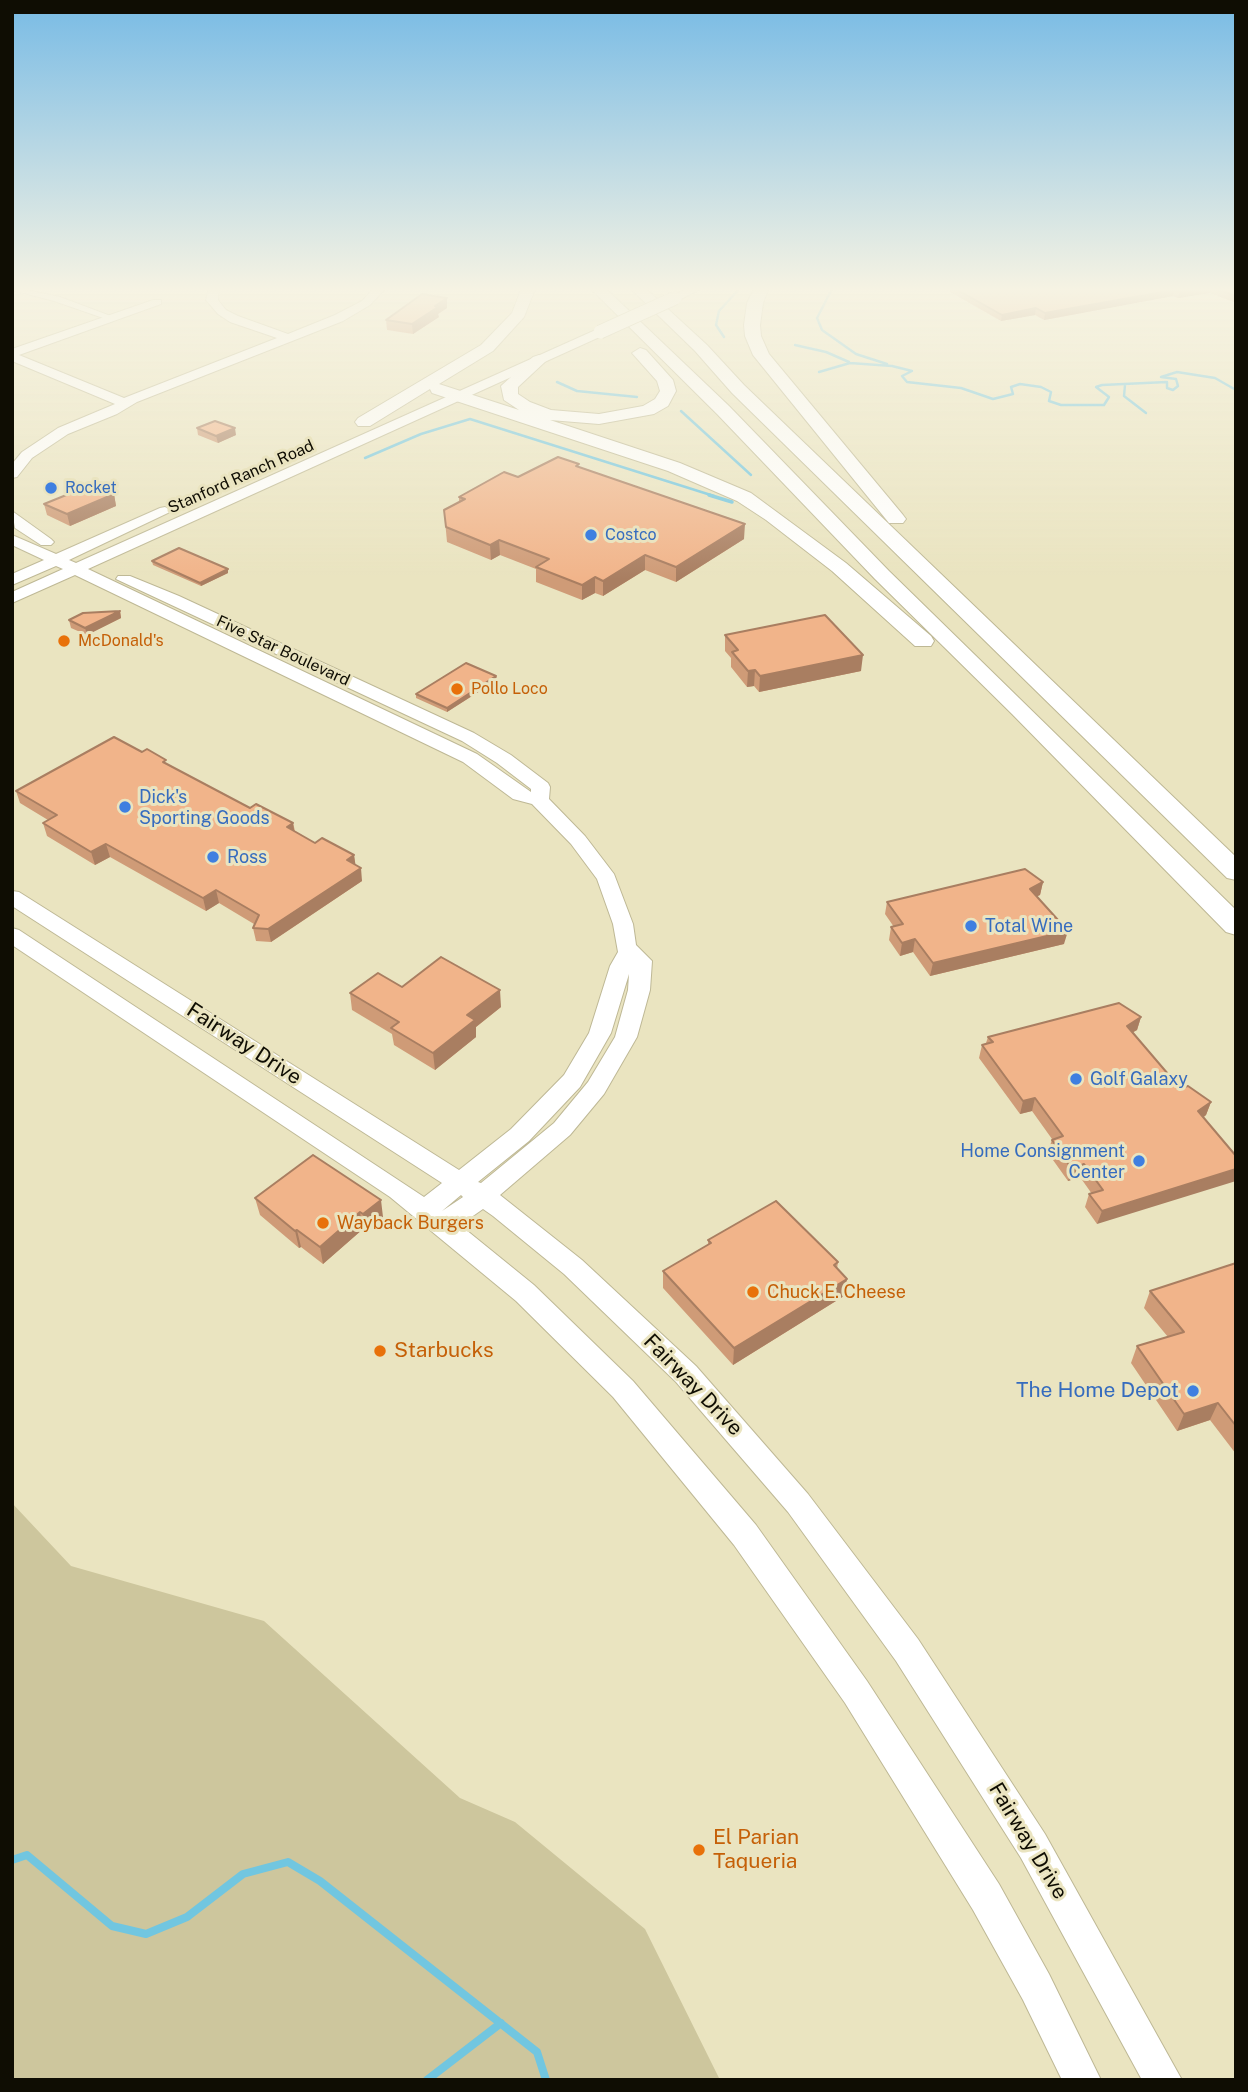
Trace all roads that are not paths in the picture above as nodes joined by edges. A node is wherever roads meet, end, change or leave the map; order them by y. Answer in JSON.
{"nodes":[{"id":1,"x":58,"y":385,"type":"edge"},
{"id":2,"x":76,"y":385,"type":"edge"},
{"id":3,"x":170,"y":385,"type":"edge"},
{"id":4,"x":425,"y":385,"type":"edge"},
{"id":5,"x":448,"y":385,"type":"edge"},
{"id":6,"x":486,"y":385,"type":"edge"},
{"id":7,"x":512,"y":385,"type":"edge"},
{"id":8,"x":665,"y":385,"type":"edge"},
{"id":9,"x":697,"y":385,"type":"edge"},
{"id":10,"x":734,"y":385,"type":"edge"},
{"id":11,"x":764,"y":385,"type":"dead end"},
{"id":12,"x":786,"y":385,"type":"edge"},
{"id":13,"x":438,"y":389,"type":"junction"},
{"id":14,"x":459,"y":397,"type":"junction"},
{"id":15,"x":118,"y":405,"type":"junction"},
{"id":16,"x":358,"y":425,"type":"joint"},
{"id":17,"x":34,"y":436,"type":"junction"},
{"id":18,"x":316,"y":444,"type":"dead end"},
{"id":19,"x":12,"y":452,"type":"edge"},
{"id":20,"x":27,"y":455,"type":"junction"},
{"id":21,"x":284,"y":458,"type":"dead end"},
{"id":22,"x":852,"y":465,"type":"junction"},
{"id":23,"x":12,"y":474,"type":"edge"},
{"id":24,"x":239,"y":478,"type":"dead end"},
{"id":25,"x":214,"y":490,"type":"dead end"},
{"id":26,"x":175,"y":506,"type":"dead end"},
{"id":27,"x":12,"y":515,"type":"edge"},
{"id":28,"x":12,"y":539,"type":"edge"},
{"id":29,"x":54,"y":561,"type":"junction"},
{"id":30,"x":78,"y":562,"type":"junction"},
{"id":31,"x":12,"y":580,"type":"edge"},
{"id":32,"x":12,"y":598,"type":"edge"},
{"id":33,"x":185,"y":605,"type":"junction"},
{"id":34,"x":965,"y":607,"type":"junction"},
{"id":35,"x":166,"y":614,"type":"junction"},
{"id":36,"x":1020,"y":709,"type":"junction"},
{"id":37,"x":539,"y":800,"type":"junction"},
{"id":38,"x":1236,"y":872,"type":"edge"},
{"id":39,"x":12,"y":897,"type":"edge"},
{"id":40,"x":1236,"y":926,"type":"edge"},
{"id":41,"x":12,"y":935,"type":"edge"},
{"id":42,"x":472,"y":1189,"type":"junction"},
{"id":43,"x":433,"y":1217,"type":"junction"},
{"id":44,"x":1082,"y":2080,"type":"edge"},
{"id":45,"x":1163,"y":2080,"type":"edge"}],
"edges":[{"from":1,"to":15,"type":"main road"},
{"from":2,"to":15,"type":"main road"},
{"from":3,"to":15,"type":"main road"},
{"from":4,"to":16,"type":"highway"},
{"from":5,"to":13,"type":"main road"},
{"from":6,"to":14,"type":"main road","name":"Stanford Ranch Road"},
{"from":7,"to":8,"type":"highway"},
{"from":9,"to":36,"type":"highway"},
{"from":10,"to":34,"type":"highway"},
{"from":11,"to":22,"type":"highway"},
{"from":12,"to":22,"type":"highway"},
{"from":13,"to":14,"type":"highway"},
{"from":13,"to":16,"type":"main road"},
{"from":14,"to":30,"type":"main road","name":"Stanford Ranch Road"},
{"from":14,"to":36,"type":"highway"},
{"from":15,"to":17,"type":"main road"},
{"from":15,"to":20,"type":"main road"},
{"from":17,"to":19,"type":"main road"},
{"from":17,"to":20,"type":"main road"},
{"from":18,"to":21,"type":"main road","name":"Stanford Ranch Road"},
{"from":20,"to":23,"type":"main road"},
{"from":22,"to":34,"type":"highway"},
{"from":24,"to":25,"type":"main road","name":"Stanford Ranch Road"},
{"from":26,"to":30,"type":"main road","name":"Stanford Ranch Road"},
{"from":27,"to":30,"type":"main road","name":"Five Star Boulevard"},
{"from":28,"to":29,"type":"main road","name":"Five Star Boulevard"},
{"from":29,"to":30,"type":"main road","name":"Five Star Boulevard"},
{"from":29,"to":31,"type":"street"},
{"from":30,"to":32,"type":"street","name":"Stanford Ranch Road"},
{"from":30,"to":33,"type":"street","name":"Five Star Boulevard"},
{"from":30,"to":35,"type":"main road","name":"Five Star Boulevard"},
{"from":33,"to":35,"type":"main road"},
{"from":33,"to":37,"type":"street","name":"Five Star Boulevard"},
{"from":34,"to":38,"type":"highway"},
{"from":35,"to":37,"type":"main road","name":"Five Star Boulevard"},
{"from":36,"to":40,"type":"highway"},
{"from":37,"to":42,"type":"main road","name":"Five Star Boulevard"},
{"from":39,"to":42,"type":"main road","name":"Fairway Drive"},
{"from":41,"to":43,"type":"main road","name":"Fairway Drive"},
{"from":42,"to":43,"type":"main road","name":"Five Star Boulevard"},
{"from":42,"to":45,"type":"main road","name":"Fairway Drive"},
{"from":43,"to":44,"type":"main road","name":"Fairway Drive"}]}
